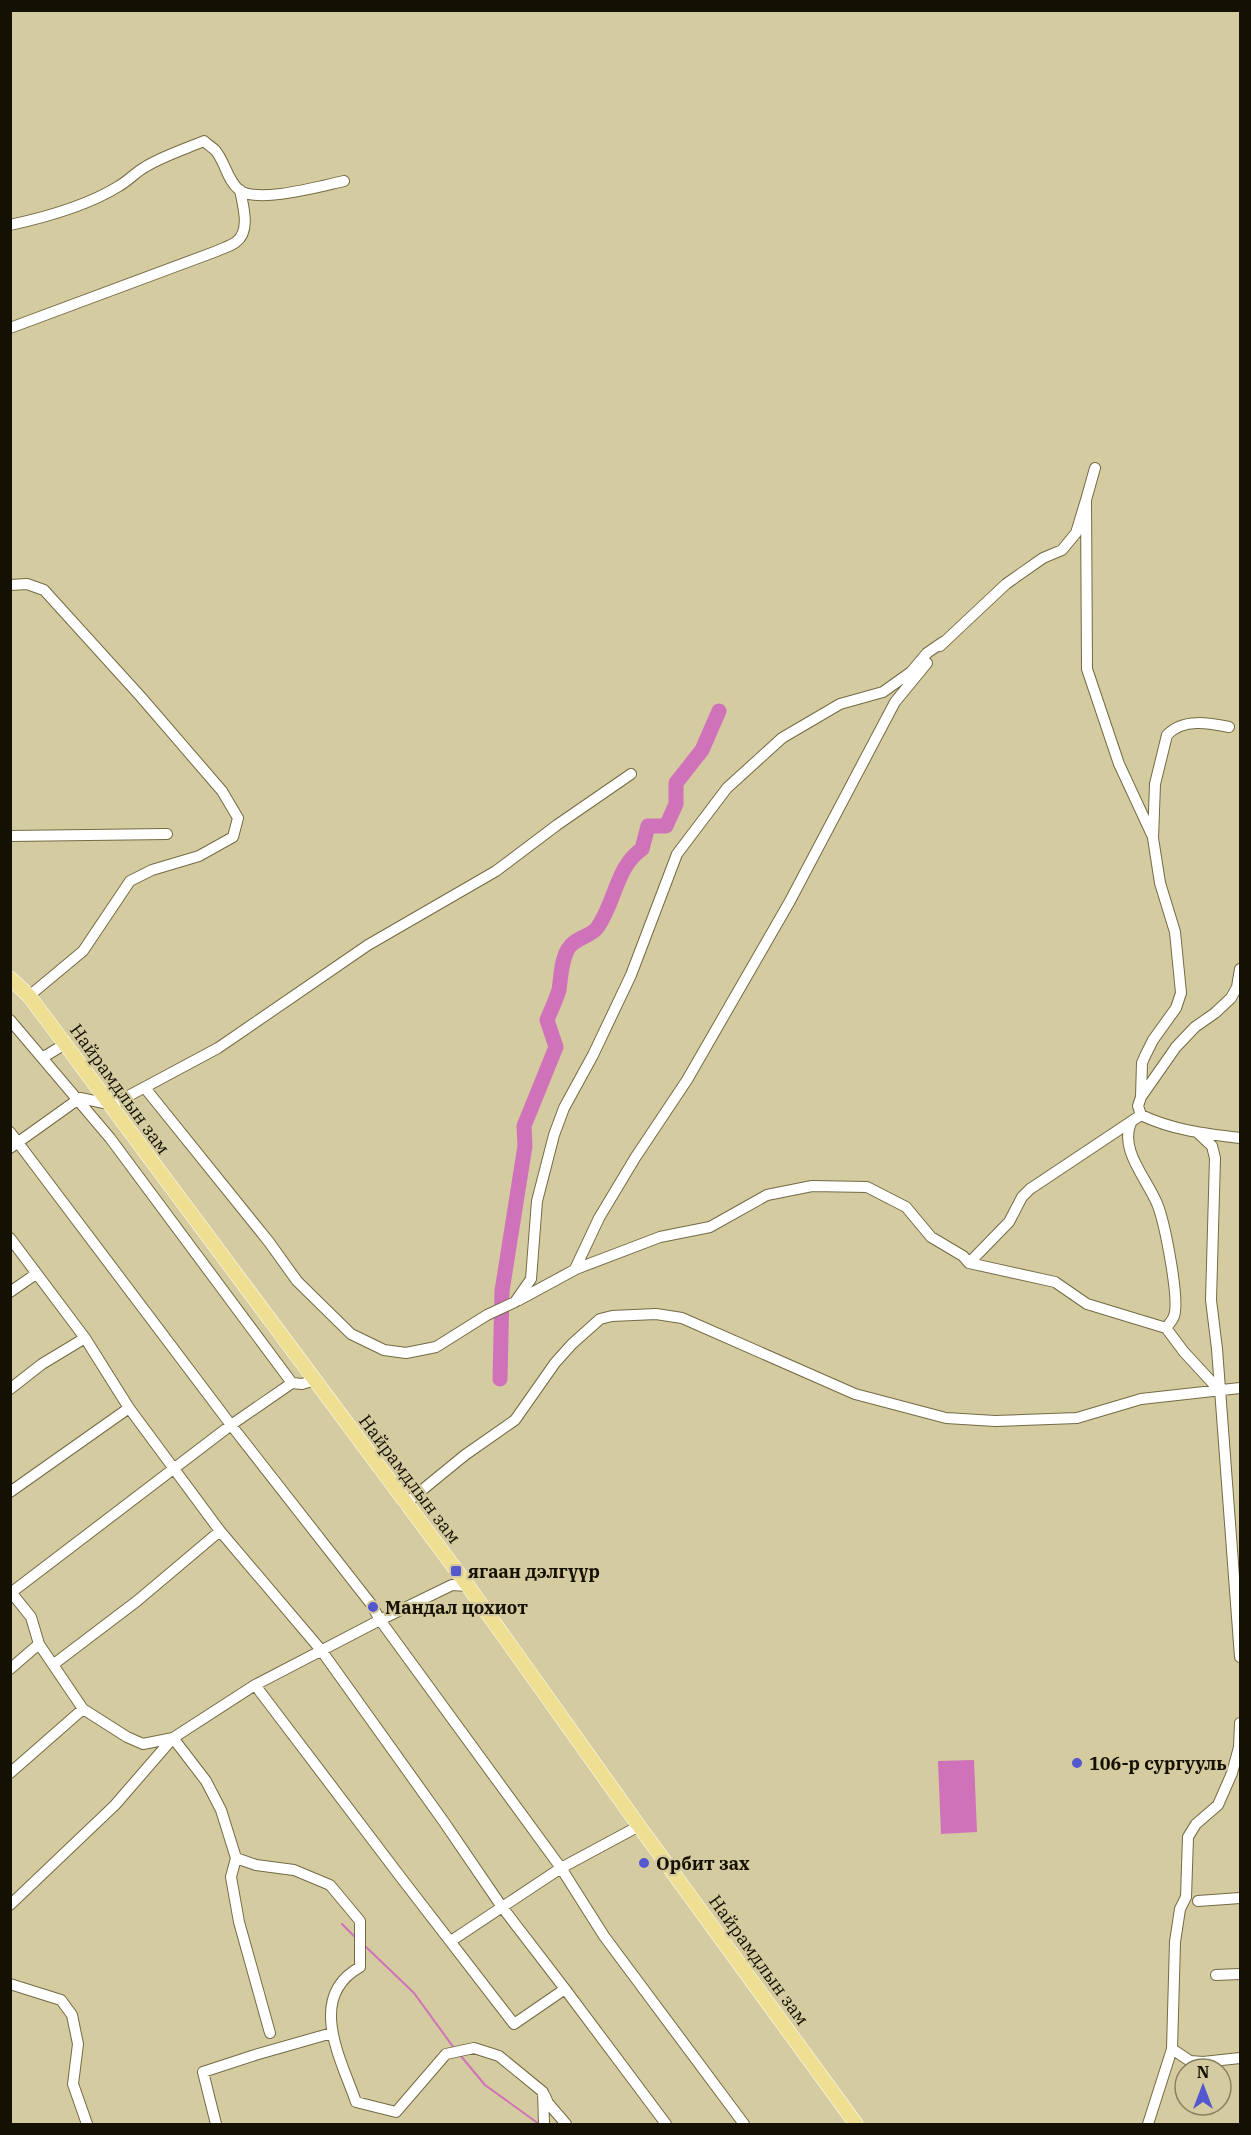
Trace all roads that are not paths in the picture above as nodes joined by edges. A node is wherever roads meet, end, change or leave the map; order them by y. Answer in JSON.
{"nodes":[{"id":1,"x":344,"y":181,"type":"dead end"},
{"id":2,"x":240,"y":190,"type":"junction"},
{"id":3,"x":10,"y":225,"type":"edge"},
{"id":4,"x":10,"y":328,"type":"edge"},
{"id":5,"x":1095,"y":468,"type":"dead end"},
{"id":6,"x":1086,"y":500,"type":"junction"},
{"id":7,"x":10,"y":585,"type":"edge"},
{"id":8,"x":943,"y":642,"type":"junction"},
{"id":9,"x":1229,"y":727,"type":"dead end"},
{"id":10,"x":631,"y":774,"type":"dead end"},
{"id":11,"x":167,"y":834,"type":"dead end"},
{"id":12,"x":10,"y":836,"type":"edge"},
{"id":13,"x":1153,"y":838,"type":"junction"},
{"id":14,"x":1240,"y":969,"type":"edge"},
{"id":15,"x":10,"y":978,"type":"edge"},
{"id":16,"x":1239,"y":987,"type":"edge"},
{"id":17,"x":29,"y":996,"type":"junction"},
{"id":18,"x":10,"y":1020,"type":"edge"},
{"id":19,"x":65,"y":1044,"type":"junction"},
{"id":20,"x":42,"y":1058,"type":"junction"},
{"id":21,"x":145,"y":1088,"type":"junction"},
{"id":22,"x":1141,"y":1097,"type":"junction"},
{"id":23,"x":78,"y":1100,"type":"junction"},
{"id":24,"x":108,"y":1104,"type":"junction"},
{"id":25,"x":1136,"y":1118,"type":"junction"},
{"id":26,"x":10,"y":1132,"type":"edge"},
{"id":27,"x":1198,"y":1133,"type":"junction"},
{"id":28,"x":1240,"y":1138,"type":"edge"},
{"id":29,"x":15,"y":1145,"type":"edge"},
{"id":30,"x":10,"y":1238,"type":"edge"},
{"id":31,"x":969,"y":1263,"type":"junction"},
{"id":32,"x":575,"y":1269,"type":"junction"},
{"id":33,"x":36,"y":1274,"type":"junction"},
{"id":34,"x":10,"y":1292,"type":"edge"},
{"id":35,"x":514,"y":1302,"type":"junction"},
{"id":36,"x":1166,"y":1328,"type":"junction"},
{"id":37,"x":85,"y":1338,"type":"junction"},
{"id":38,"x":316,"y":1380,"type":"junction"},
{"id":39,"x":292,"y":1383,"type":"junction"},
{"id":40,"x":1240,"y":1388,"type":"edge"},
{"id":41,"x":10,"y":1389,"type":"edge"},
{"id":42,"x":1220,"y":1391,"type":"junction"},
{"id":43,"x":129,"y":1408,"type":"junction"},
{"id":44,"x":231,"y":1425,"type":"junction"},
{"id":45,"x":174,"y":1469,"type":"junction"},
{"id":46,"x":10,"y":1492,"type":"edge"},
{"id":47,"x":405,"y":1504,"type":"junction"},
{"id":48,"x":220,"y":1531,"type":"junction"},
{"id":49,"x":468,"y":1586,"type":"junction"},
{"id":50,"x":11,"y":1592,"type":"edge"},
{"id":51,"x":380,"y":1620,"type":"junction"},
{"id":52,"x":39,"y":1644,"type":"junction"},
{"id":53,"x":321,"y":1650,"type":"junction"},
{"id":54,"x":1240,"y":1657,"type":"edge"},
{"id":55,"x":54,"y":1664,"type":"junction"},
{"id":56,"x":10,"y":1669,"type":"edge"},
{"id":57,"x":255,"y":1685,"type":"junction"},
{"id":58,"x":83,"y":1710,"type":"junction"},
{"id":59,"x":1240,"y":1723,"type":"edge"},
{"id":60,"x":173,"y":1738,"type":"junction"},
{"id":61,"x":10,"y":1773,"type":"edge"},
{"id":62,"x":639,"y":1826,"type":"junction"},
{"id":63,"x":236,"y":1858,"type":"junction"},
{"id":64,"x":561,"y":1868,"type":"junction"},
{"id":65,"x":1240,"y":1898,"type":"edge"},
{"id":66,"x":1198,"y":1900,"type":"dead end"},
{"id":67,"x":10,"y":1905,"type":"edge"},
{"id":68,"x":502,"y":1907,"type":"junction"},
{"id":69,"x":451,"y":1941,"type":"junction"},
{"id":70,"x":1240,"y":1974,"type":"edge"},
{"id":71,"x":1216,"y":1975,"type":"dead end"},
{"id":72,"x":10,"y":1984,"type":"edge"},
{"id":73,"x":566,"y":1989,"type":"junction"},
{"id":74,"x":270,"y":2033,"type":"dead end"},
{"id":75,"x":332,"y":2033,"type":"junction"},
{"id":76,"x":1172,"y":2049,"type":"junction"},
{"id":77,"x":1240,"y":2058,"type":"edge"},
{"id":78,"x":543,"y":2092,"type":"junction"},
{"id":79,"x":87,"y":2124,"type":"edge"},
{"id":80,"x":216,"y":2124,"type":"edge"},
{"id":81,"x":544,"y":2124,"type":"edge"},
{"id":82,"x":566,"y":2124,"type":"edge"},
{"id":83,"x":666,"y":2124,"type":"edge"},
{"id":84,"x":744,"y":2124,"type":"edge"},
{"id":85,"x":855,"y":2124,"type":"edge"},
{"id":86,"x":1148,"y":2124,"type":"edge"}],
"edges":[{"from":1,"to":2,"type":"street"},
{"from":2,"to":3,"type":"street"},
{"from":2,"to":4,"type":"street"},
{"from":5,"to":6,"type":"street"},
{"from":6,"to":8,"type":"street"},
{"from":6,"to":13,"type":"street"},
{"from":7,"to":17,"type":"street"},
{"from":8,"to":32,"type":"street"},
{"from":8,"to":35,"type":"street"},
{"from":9,"to":13,"type":"street"},
{"from":10,"to":21,"type":"street"},
{"from":11,"to":12,"type":"street"},
{"from":13,"to":22,"type":"street"},
{"from":14,"to":16,"type":"street"},
{"from":15,"to":17,"type":"main road","name":"Найрамдлын зам"},
{"from":16,"to":22,"type":"street"},
{"from":17,"to":19,"type":"main road","name":"Найрамдлын зам"},
{"from":18,"to":20,"type":"street"},
{"from":19,"to":20,"type":"street"},
{"from":19,"to":24,"type":"main road","name":"Найрамдлын зам"},
{"from":20,"to":23,"type":"street"},
{"from":21,"to":24,"type":"street"},
{"from":21,"to":35,"type":"street"},
{"from":22,"to":25,"type":"street"},
{"from":23,"to":24,"type":"street"},
{"from":23,"to":29,"type":"street"},
{"from":23,"to":39,"type":"street"},
{"from":24,"to":38,"type":"main road","name":"Найрамдлын зам"},
{"from":25,"to":27,"type":"street"},
{"from":25,"to":31,"type":"street"},
{"from":25,"to":36,"type":"street"},
{"from":26,"to":29,"type":"street"},
{"from":27,"to":28,"type":"street"},
{"from":27,"to":42,"type":"street"},
{"from":29,"to":44,"type":"street"},
{"from":30,"to":33,"type":"street"},
{"from":31,"to":32,"type":"street"},
{"from":31,"to":36,"type":"street"},
{"from":32,"to":35,"type":"street"},
{"from":33,"to":34,"type":"street"},
{"from":33,"to":37,"type":"street"},
{"from":36,"to":42,"type":"street"},
{"from":37,"to":41,"type":"street"},
{"from":37,"to":43,"type":"street"},
{"from":38,"to":39,"type":"street"},
{"from":38,"to":47,"type":"main road","name":"Найрамдлын зам"},
{"from":39,"to":44,"type":"street"},
{"from":40,"to":42,"type":"street"},
{"from":42,"to":47,"type":"street"},
{"from":42,"to":54,"type":"street"},
{"from":43,"to":45,"type":"street"},
{"from":43,"to":46,"type":"street"},
{"from":44,"to":45,"type":"street"},
{"from":44,"to":51,"type":"street"},
{"from":45,"to":48,"type":"street"},
{"from":45,"to":50,"type":"street"},
{"from":47,"to":49,"type":"main road","name":"Найрамдлын зам"},
{"from":48,"to":53,"type":"street"},
{"from":48,"to":55,"type":"street"},
{"from":49,"to":51,"type":"street"},
{"from":49,"to":62,"type":"main road","name":"Найрамдлын зам"},
{"from":50,"to":52,"type":"street"},
{"from":51,"to":53,"type":"street"},
{"from":51,"to":64,"type":"street"},
{"from":52,"to":55,"type":"street"},
{"from":52,"to":56,"type":"street"},
{"from":53,"to":57,"type":"street"},
{"from":53,"to":68,"type":"street"},
{"from":55,"to":58,"type":"street"},
{"from":57,"to":60,"type":"street"},
{"from":57,"to":69,"type":"street"},
{"from":58,"to":60,"type":"street"},
{"from":58,"to":61,"type":"street"},
{"from":59,"to":76,"type":"street"},
{"from":60,"to":63,"type":"street"},
{"from":60,"to":67,"type":"street"},
{"from":62,"to":64,"type":"street"},
{"from":62,"to":85,"type":"main road","name":"Найрамдлын зам"},
{"from":63,"to":74,"type":"street"},
{"from":63,"to":75,"type":"street"},
{"from":64,"to":68,"type":"street"},
{"from":64,"to":84,"type":"street"},
{"from":65,"to":66,"type":"street"},
{"from":68,"to":69,"type":"street"},
{"from":68,"to":73,"type":"street"},
{"from":69,"to":73,"type":"street"},
{"from":70,"to":71,"type":"street"},
{"from":72,"to":79,"type":"street"},
{"from":73,"to":83,"type":"street"},
{"from":75,"to":78,"type":"street"},
{"from":75,"to":80,"type":"street"},
{"from":76,"to":77,"type":"street"},
{"from":76,"to":86,"type":"street"},
{"from":78,"to":81,"type":"street"},
{"from":78,"to":82,"type":"street"}]}
